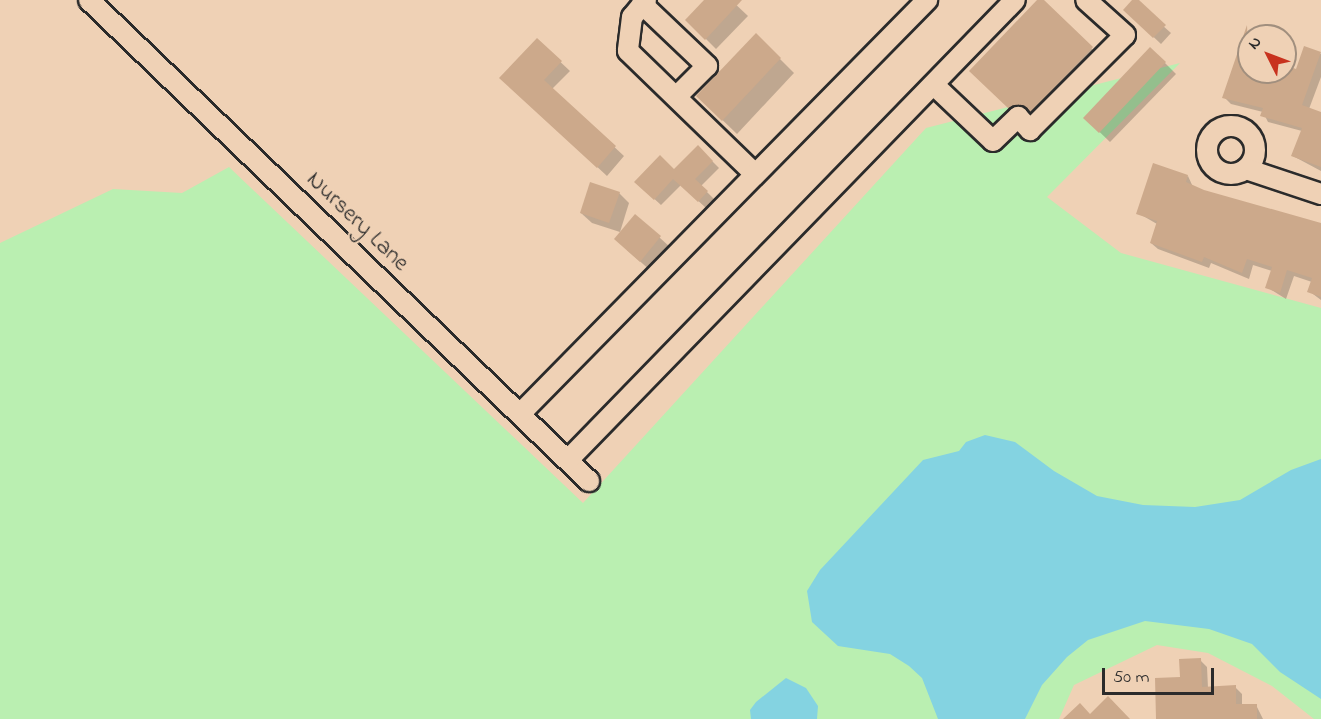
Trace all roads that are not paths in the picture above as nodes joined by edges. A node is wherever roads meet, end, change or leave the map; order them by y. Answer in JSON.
{"nodes":[{"id":1,"x":89,"y":0,"type":"edge"},
{"id":2,"x":927,"y":0,"type":"edge"},
{"id":3,"x":1015,"y":0,"type":"edge"},
{"id":4,"x":1086,"y":0,"type":"edge"},
{"id":5,"x":644,"y":2,"type":"edge"},
{"id":6,"x":934,"y":85,"type":"junction"},
{"id":7,"x":677,"y":96,"type":"junction"},
{"id":8,"x":1246,"y":170,"type":"dead end"},
{"id":9,"x":754,"y":173,"type":"junction"},
{"id":10,"x":1321,"y":194,"type":"edge"},
{"id":11,"x":520,"y":414,"type":"junction"},
{"id":12,"x":568,"y":460,"type":"junction"},
{"id":13,"x":589,"y":481,"type":"dead end"}],
"edges":[{"from":1,"to":11,"type":"street","name":"Nursery Lane"},
{"from":2,"to":9,"type":"street"},
{"from":3,"to":6,"type":"street"},
{"from":4,"to":6,"type":"street"},
{"from":5,"to":7,"type":"street"},
{"from":5,"to":7,"type":"street"},
{"from":6,"to":12,"type":"street"},
{"from":7,"to":9,"type":"street"},
{"from":8,"to":10,"type":"street"},
{"from":9,"to":11,"type":"street"},
{"from":11,"to":12,"type":"street","name":"Nursery Lane"},
{"from":12,"to":13,"type":"street","name":"Nursery Lane"}]}
